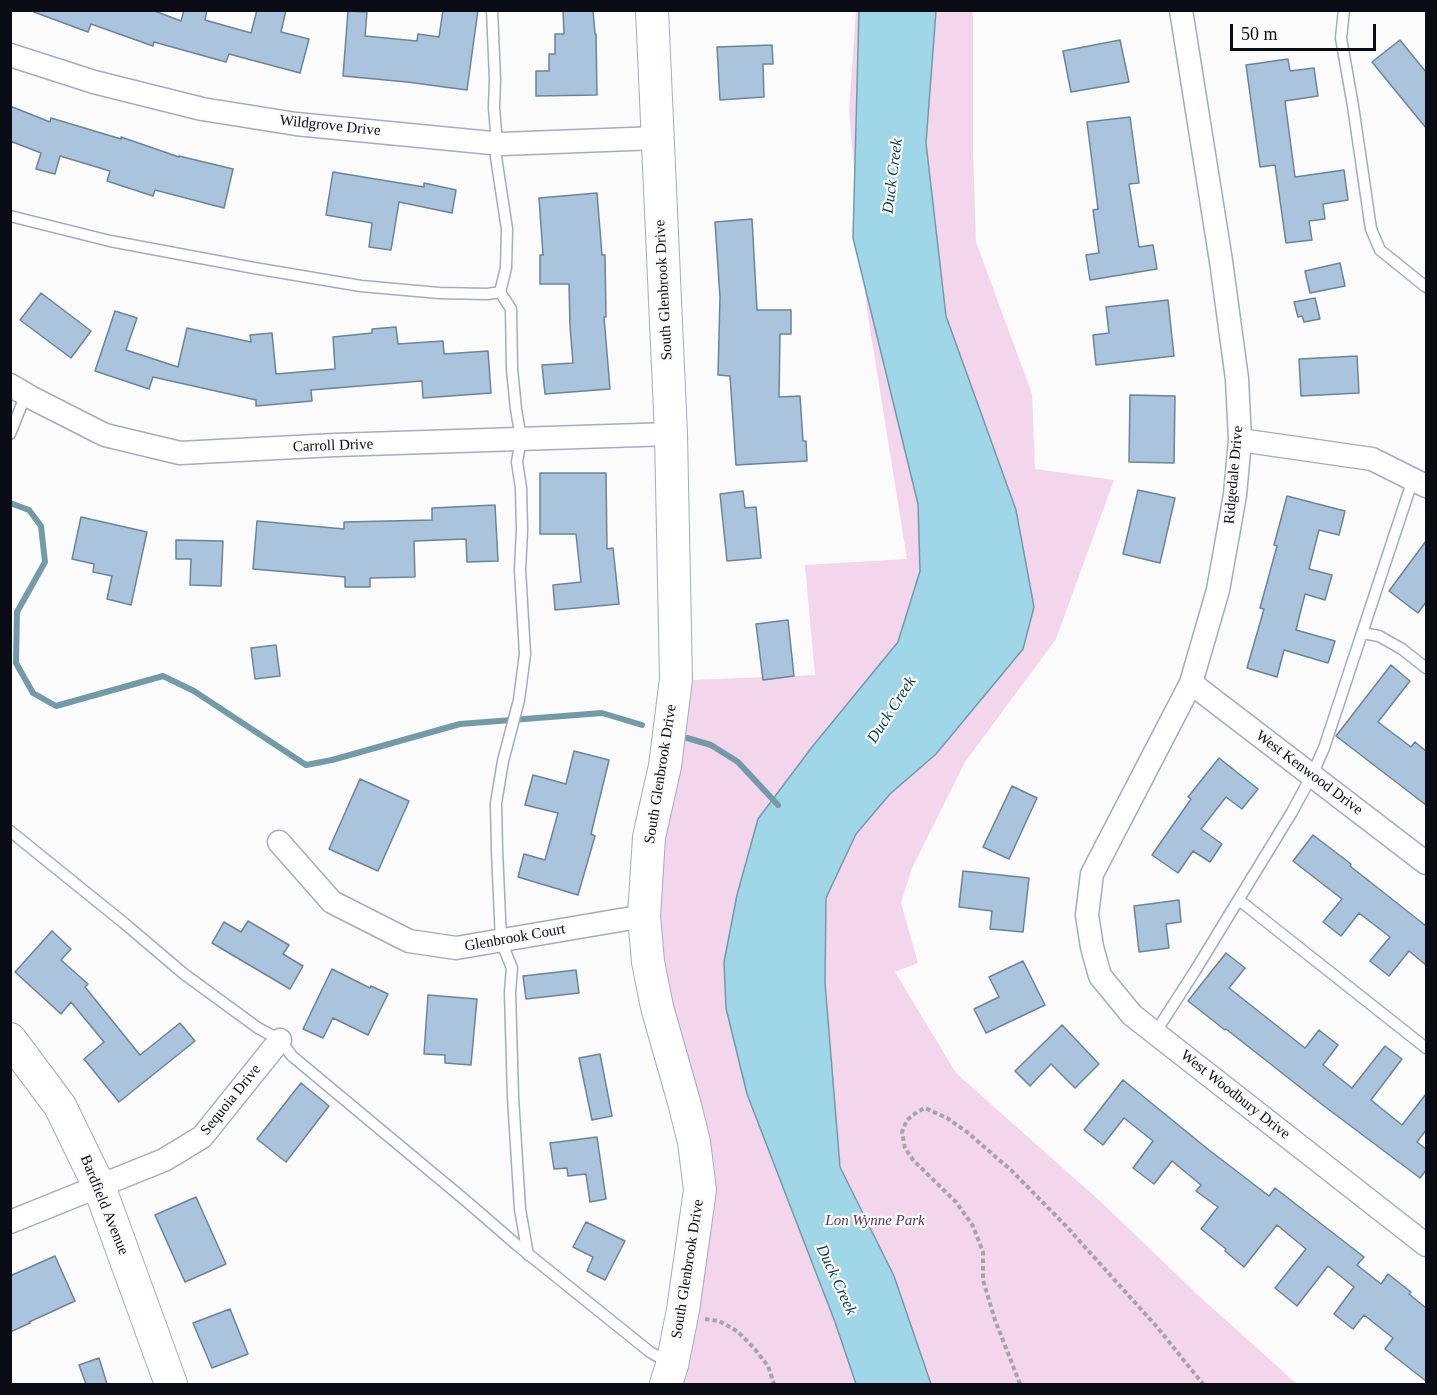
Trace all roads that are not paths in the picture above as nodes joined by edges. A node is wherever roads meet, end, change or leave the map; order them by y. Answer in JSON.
{"nodes":[{"id":1,"x":492,"y":10,"type":"edge"},
{"id":2,"x":652,"y":10,"type":"edge"},
{"id":3,"x":1182,"y":10,"type":"edge"},
{"id":4,"x":1344,"y":10,"type":"edge"},
{"id":5,"x":10,"y":55,"type":"edge"},
{"id":6,"x":657,"y":138,"type":"junction"},
{"id":7,"x":497,"y":143,"type":"junction"},
{"id":8,"x":10,"y":216,"type":"edge"},
{"id":9,"x":1426,"y":286,"type":"edge"},
{"id":10,"x":500,"y":292,"type":"junction"},
{"id":11,"x":18,"y":389,"type":"edge"},
{"id":12,"x":10,"y":434,"type":"edge"},
{"id":13,"x":671,"y":434,"type":"junction"},
{"id":14,"x":521,"y":439,"type":"junction"},
{"id":15,"x":1240,"y":440,"type":"junction"},
{"id":16,"x":1420,"y":482,"type":"edge"},
{"id":17,"x":1362,"y":633,"type":"junction"},
{"id":18,"x":1426,"y":668,"type":"edge"},
{"id":19,"x":1191,"y":683,"type":"junction"},
{"id":20,"x":1312,"y":775,"type":"junction"},
{"id":21,"x":10,"y":831,"type":"edge"},
{"id":22,"x":279,"y":842,"type":"dead end"},
{"id":23,"x":1426,"y":863,"type":"edge"},
{"id":24,"x":1239,"y":900,"type":"junction"},
{"id":25,"x":1087,"y":915,"type":"joint"},
{"id":26,"x":644,"y":916,"type":"junction"},
{"id":27,"x":501,"y":941,"type":"junction"},
{"id":28,"x":1155,"y":1033,"type":"junction"},
{"id":29,"x":10,"y":1039,"type":"edge"},
{"id":30,"x":280,"y":1040,"type":"junction"},
{"id":31,"x":1426,"y":1048,"type":"edge"},
{"id":32,"x":99,"y":1186,"type":"junction"},
{"id":33,"x":10,"y":1222,"type":"edge"},
{"id":34,"x":1426,"y":1245,"type":"edge"},
{"id":35,"x":528,"y":1254,"type":"junction"},
{"id":36,"x":669,"y":1375,"type":"edge"},
{"id":37,"x":171,"y":1384,"type":"edge"}],
"edges":[{"from":1,"to":7,"type":"lane"},
{"from":2,"to":6,"type":"street","name":"South Glenbrook Drive"},
{"from":3,"to":15,"type":"street","name":"Ridgedale Drive"},
{"from":4,"to":9,"type":"lane"},
{"from":5,"to":7,"type":"street","name":"Wildgrove Drive"},
{"from":6,"to":7,"type":"street","name":"Wildgrove Drive"},
{"from":6,"to":13,"type":"street","name":"South Glenbrook Drive"},
{"from":7,"to":10,"type":"lane"},
{"from":8,"to":10,"type":"lane"},
{"from":10,"to":14,"type":"lane"},
{"from":11,"to":12,"type":"lane"},
{"from":11,"to":14,"type":"street","name":"Carroll Drive"},
{"from":13,"to":14,"type":"street","name":"Carroll Drive"},
{"from":13,"to":26,"type":"street","name":"South Glenbrook Drive"},
{"from":14,"to":27,"type":"lane"},
{"from":15,"to":16,"type":"street"},
{"from":15,"to":19,"type":"street","name":"Ridgedale Drive"},
{"from":16,"to":17,"type":"lane"},
{"from":17,"to":18,"type":"lane"},
{"from":17,"to":20,"type":"lane"},
{"from":19,"to":20,"type":"street","name":"West Kenwood Drive"},
{"from":19,"to":25,"type":"street","name":"Ridgedale Drive"},
{"from":20,"to":23,"type":"street","name":"West Kenwood Drive"},
{"from":20,"to":24,"type":"lane"},
{"from":21,"to":30,"type":"lane"},
{"from":22,"to":27,"type":"street","name":"Glenbrook Court"},
{"from":24,"to":28,"type":"lane"},
{"from":24,"to":31,"type":"lane"},
{"from":25,"to":28,"type":"street","name":"West Woodbury Drive"},
{"from":26,"to":27,"type":"street","name":"Glenbrook Court"},
{"from":26,"to":36,"type":"street","name":"South Glenbrook Drive"},
{"from":27,"to":35,"type":"lane"},
{"from":28,"to":34,"type":"street","name":"West Woodbury Drive"},
{"from":29,"to":32,"type":"street","name":"Bardfield Avenue"},
{"from":30,"to":32,"type":"street","name":"Sequoia Drive"},
{"from":30,"to":35,"type":"lane"},
{"from":32,"to":33,"type":"street","name":"Sequoia Drive"},
{"from":32,"to":37,"type":"street","name":"Bardfield Avenue"},
{"from":35,"to":36,"type":"lane"}]}
